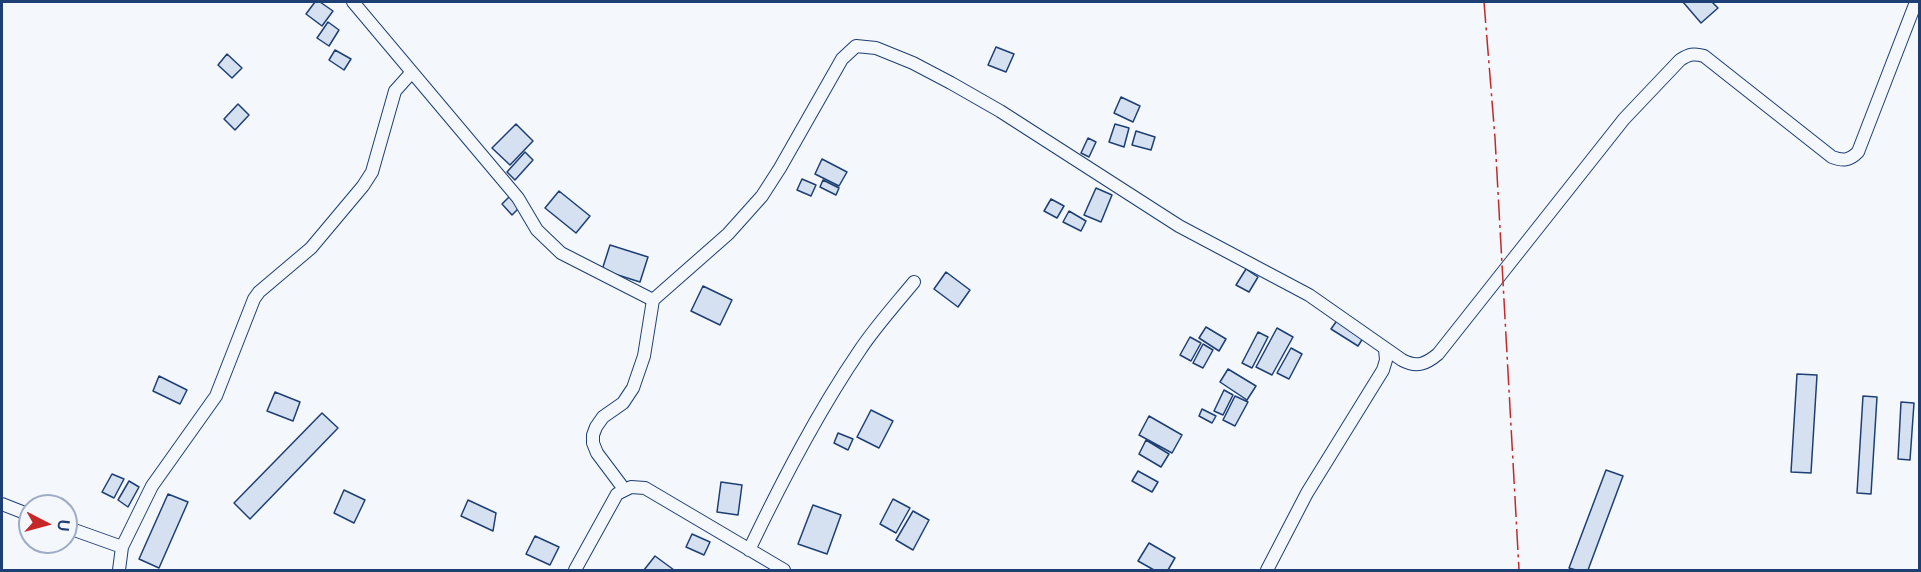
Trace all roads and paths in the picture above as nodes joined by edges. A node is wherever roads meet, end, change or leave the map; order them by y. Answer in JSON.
{"nodes":[{"id":1,"x":352,"y":2,"type":"edge"},
{"id":2,"x":1916,"y":2,"type":"edge"},
{"id":3,"x":412,"y":72,"type":"junction"},
{"id":4,"x":914,"y":282,"type":"dead end"},
{"id":5,"x":654,"y":300,"type":"junction"},
{"id":6,"x":1385,"y":350,"type":"junction"},
{"id":7,"x":624,"y":489,"type":"junction"},
{"id":8,"x":2,"y":504,"type":"edge"},
{"id":9,"x":18,"y":510,"type":"edge"},
{"id":10,"x":78,"y":531,"type":"edge"},
{"id":11,"x":122,"y":547,"type":"junction"},
{"id":12,"x":749,"y":550,"type":"junction"},
{"id":13,"x":119,"y":570,"type":"edge"},
{"id":14,"x":575,"y":570,"type":"edge"},
{"id":15,"x":784,"y":570,"type":"edge"},
{"id":16,"x":1267,"y":570,"type":"edge"}],
"edges":[{"from":1,"to":3,"type":"street"},
{"from":2,"to":6,"type":"street"},
{"from":3,"to":5,"type":"street"},
{"from":3,"to":11,"type":"street"},
{"from":4,"to":12,"type":"street"},
{"from":5,"to":6,"type":"street"},
{"from":5,"to":7,"type":"street"},
{"from":6,"to":16,"type":"street"},
{"from":7,"to":12,"type":"street"},
{"from":7,"to":14,"type":"street"},
{"from":8,"to":9,"type":"street"},
{"from":10,"to":11,"type":"street"},
{"from":11,"to":13,"type":"street"},
{"from":12,"to":15,"type":"street"}]}
